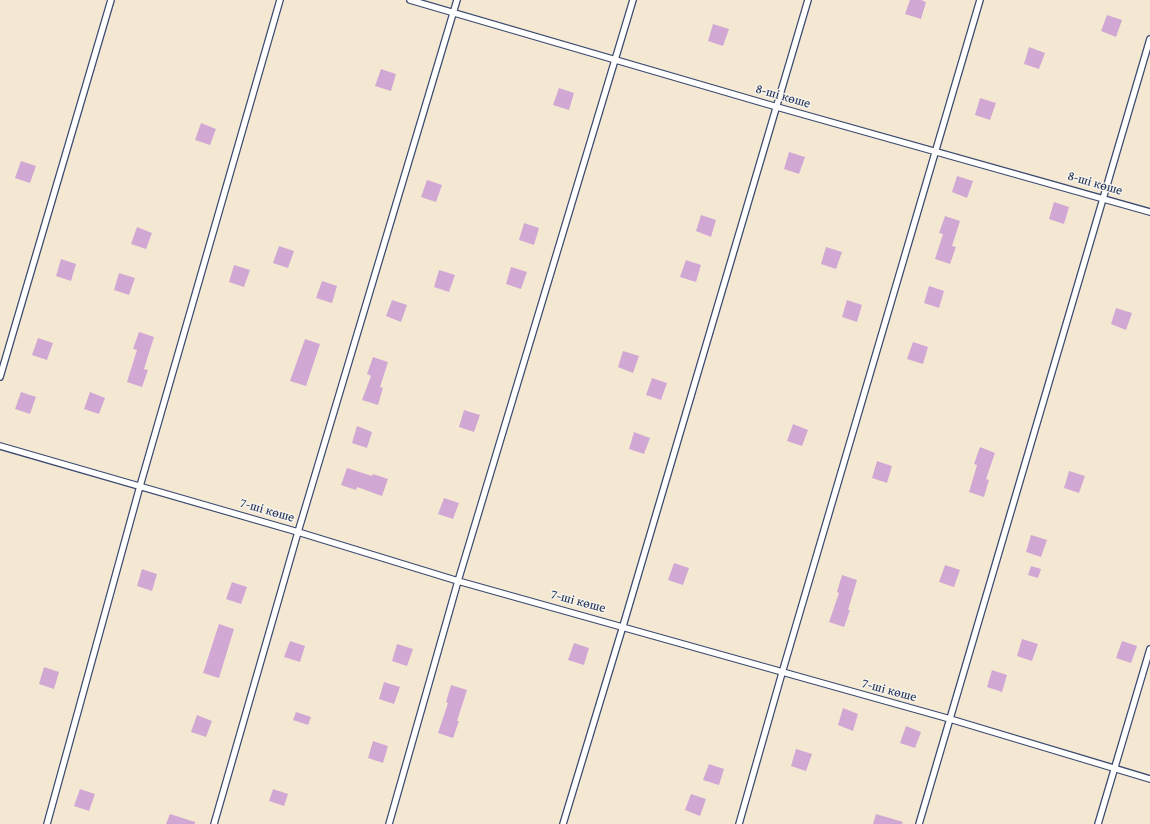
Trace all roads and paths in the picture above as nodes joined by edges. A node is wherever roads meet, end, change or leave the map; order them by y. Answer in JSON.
{"nodes":[{"id":1,"x":111,"y":0,"type":"edge"},
{"id":2,"x":280,"y":0,"type":"edge"},
{"id":3,"x":410,"y":0,"type":"edge"},
{"id":4,"x":457,"y":0,"type":"edge"},
{"id":5,"x":633,"y":0,"type":"edge"},
{"id":6,"x":808,"y":0,"type":"edge"},
{"id":7,"x":980,"y":0,"type":"edge"},
{"id":8,"x":454,"y":13,"type":"junction"},
{"id":9,"x":1150,"y":39,"type":"edge"},
{"id":10,"x":616,"y":60,"type":"junction"},
{"id":11,"x":777,"y":107,"type":"junction"},
{"id":12,"x":936,"y":151,"type":"junction"},
{"id":13,"x":1103,"y":198,"type":"junction"},
{"id":14,"x":1150,"y":212,"type":"edge"},
{"id":15,"x":0,"y":378,"type":"edge"},
{"id":16,"x":0,"y":446,"type":"edge"},
{"id":17,"x":140,"y":486,"type":"junction"},
{"id":18,"x":298,"y":532,"type":"junction"},
{"id":19,"x":458,"y":581,"type":"junction"},
{"id":20,"x":623,"y":626,"type":"junction"},
{"id":21,"x":1150,"y":649,"type":"edge"},
{"id":22,"x":782,"y":673,"type":"junction"},
{"id":23,"x":950,"y":719,"type":"junction"},
{"id":24,"x":1114,"y":769,"type":"junction"},
{"id":25,"x":1150,"y":779,"type":"edge"},
{"id":26,"x":47,"y":824,"type":"edge"},
{"id":27,"x":214,"y":824,"type":"edge"},
{"id":28,"x":389,"y":824,"type":"edge"},
{"id":29,"x":563,"y":824,"type":"edge"},
{"id":30,"x":739,"y":824,"type":"edge"},
{"id":31,"x":919,"y":824,"type":"edge"},
{"id":32,"x":1098,"y":824,"type":"edge"}],
"edges":[{"from":1,"to":15,"type":"lane"},
{"from":2,"to":17,"type":"lane"},
{"from":3,"to":8,"type":"lane","name":"8-ші көше"},
{"from":4,"to":8,"type":"lane"},
{"from":5,"to":10,"type":"lane"},
{"from":6,"to":11,"type":"lane"},
{"from":7,"to":12,"type":"lane"},
{"from":8,"to":10,"type":"lane","name":"8-ші көше"},
{"from":8,"to":18,"type":"lane"},
{"from":9,"to":13,"type":"lane"},
{"from":10,"to":11,"type":"lane","name":"8-ші көше"},
{"from":10,"to":19,"type":"lane"},
{"from":11,"to":12,"type":"lane","name":"8-ші көше"},
{"from":11,"to":20,"type":"lane"},
{"from":12,"to":13,"type":"lane","name":"8-ші көше"},
{"from":12,"to":22,"type":"lane"},
{"from":13,"to":14,"type":"lane","name":"8-ші көше"},
{"from":13,"to":23,"type":"lane"},
{"from":16,"to":17,"type":"lane","name":"7-ші көше"},
{"from":17,"to":18,"type":"lane","name":"7-ші көше"},
{"from":17,"to":26,"type":"lane"},
{"from":18,"to":19,"type":"lane","name":"7-ші көше"},
{"from":18,"to":27,"type":"lane"},
{"from":19,"to":20,"type":"lane","name":"7-ші көше"},
{"from":19,"to":28,"type":"lane"},
{"from":20,"to":22,"type":"lane","name":"7-ші көше"},
{"from":20,"to":29,"type":"lane"},
{"from":21,"to":24,"type":"lane"},
{"from":22,"to":23,"type":"lane","name":"7-ші көше"},
{"from":22,"to":30,"type":"lane"},
{"from":23,"to":24,"type":"lane","name":"7-ші көше"},
{"from":23,"to":31,"type":"lane"},
{"from":24,"to":25,"type":"lane","name":"7-ші көше"},
{"from":24,"to":32,"type":"lane"}]}
